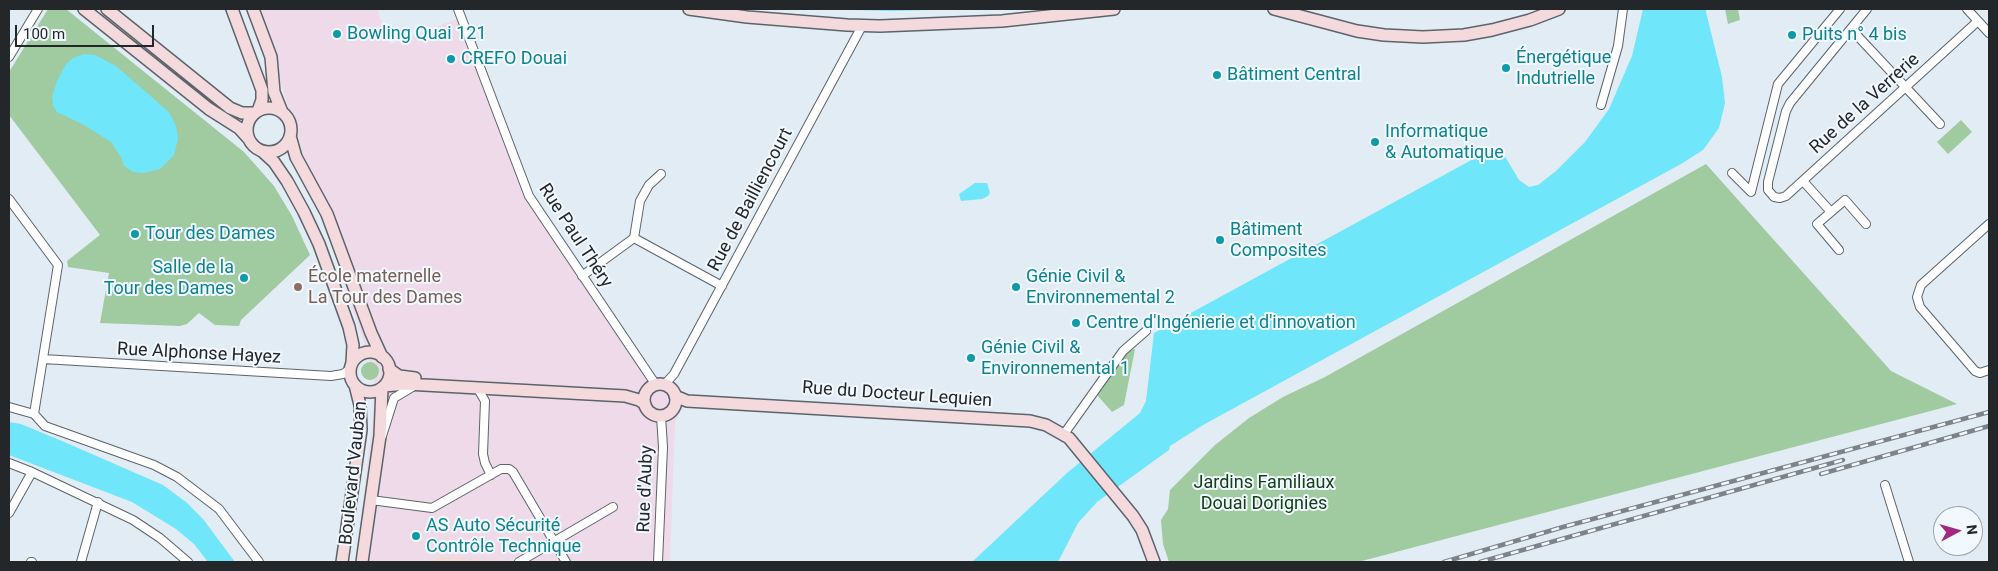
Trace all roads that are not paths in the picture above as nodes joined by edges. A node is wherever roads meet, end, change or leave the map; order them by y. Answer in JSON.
{"nodes":[{"id":1,"x":38,"y":9,"type":"edge"},
{"id":2,"x":84,"y":9,"type":"edge"},
{"id":3,"x":107,"y":9,"type":"edge"},
{"id":4,"x":232,"y":9,"type":"edge"},
{"id":5,"x":254,"y":9,"type":"edge"},
{"id":6,"x":458,"y":9,"type":"edge"},
{"id":7,"x":689,"y":9,"type":"edge"},
{"id":8,"x":1114,"y":9,"type":"edge"},
{"id":9,"x":1274,"y":9,"type":"edge"},
{"id":10,"x":1559,"y":9,"type":"edge"},
{"id":11,"x":1623,"y":9,"type":"edge"},
{"id":12,"x":1840,"y":9,"type":"edge"},
{"id":13,"x":1867,"y":9,"type":"edge"},
{"id":14,"x":1967,"y":9,"type":"edge"},
{"id":15,"x":1978,"y":21,"type":"junction"},
{"id":16,"x":862,"y":26,"type":"junction"},
{"id":17,"x":1851,"y":28,"type":"junction"},
{"id":18,"x":1989,"y":33,"type":"edge"},
{"id":19,"x":9,"y":57,"type":"edge"},
{"id":20,"x":1907,"y":87,"type":"junction"},
{"id":21,"x":1601,"y":105,"type":"dead end"},
{"id":22,"x":256,"y":112,"type":"junction"},
{"id":23,"x":282,"y":112,"type":"junction"},
{"id":24,"x":1940,"y":124,"type":"dead end"},
{"id":25,"x":290,"y":136,"type":"junction"},
{"id":26,"x":248,"y":138,"type":"junction"},
{"id":27,"x":262,"y":151,"type":"junction"},
{"id":28,"x":1732,"y":173,"type":"dead end"},
{"id":29,"x":661,"y":174,"type":"dead end"},
{"id":30,"x":1803,"y":181,"type":"junction"},
{"id":31,"x":9,"y":199,"type":"edge"},
{"id":32,"x":1831,"y":212,"type":"junction"},
{"id":33,"x":1866,"y":224,"type":"dead end"},
{"id":34,"x":1989,"y":224,"type":"edge"},
{"id":35,"x":634,"y":238,"type":"junction"},
{"id":36,"x":1839,"y":250,"type":"dead end"},
{"id":37,"x":582,"y":276,"type":"junction"},
{"id":38,"x":722,"y":286,"type":"junction"},
{"id":39,"x":1146,"y":331,"type":"dead end"},
{"id":40,"x":382,"y":357,"type":"junction"},
{"id":41,"x":43,"y":360,"type":"junction"},
{"id":42,"x":351,"y":366,"type":"junction"},
{"id":43,"x":390,"y":369,"type":"junction"},
{"id":44,"x":1989,"y":370,"type":"edge"},
{"id":45,"x":355,"y":385,"type":"junction"},
{"id":46,"x":417,"y":385,"type":"junction"},
{"id":47,"x":383,"y":387,"type":"junction"},
{"id":48,"x":656,"y":387,"type":"junction"},
{"id":49,"x":478,"y":389,"type":"junction"},
{"id":50,"x":543,"y":391,"type":"junction"},
{"id":51,"x":625,"y":396,"type":"junction"},
{"id":52,"x":676,"y":396,"type":"junction"},
{"id":53,"x":701,"y":402,"type":"junction"},
{"id":54,"x":645,"y":404,"type":"junction"},
{"id":55,"x":9,"y":407,"type":"edge"},
{"id":56,"x":673,"y":410,"type":"junction"},
{"id":57,"x":34,"y":414,"type":"junction"},
{"id":58,"x":661,"y":416,"type":"junction"},
{"id":59,"x":1064,"y":434,"type":"junction"},
{"id":60,"x":379,"y":444,"type":"junction"},
{"id":61,"x":9,"y":464,"type":"edge"},
{"id":62,"x":32,"y":472,"type":"junction"},
{"id":63,"x":491,"y":475,"type":"junction"},
{"id":64,"x":1886,"y":485,"type":"dead end"},
{"id":65,"x":371,"y":500,"type":"junction"},
{"id":66,"x":98,"y":502,"type":"junction"},
{"id":67,"x":613,"y":507,"type":"dead end"},
{"id":68,"x":9,"y":514,"type":"edge"},
{"id":69,"x":554,"y":541,"type":"junction"},
{"id":70,"x":80,"y":562,"type":"edge"},
{"id":71,"x":188,"y":562,"type":"edge"},
{"id":72,"x":259,"y":562,"type":"edge"},
{"id":73,"x":342,"y":562,"type":"edge"},
{"id":74,"x":362,"y":562,"type":"edge"},
{"id":75,"x":519,"y":562,"type":"edge"},
{"id":76,"x":566,"y":562,"type":"edge"},
{"id":77,"x":658,"y":562,"type":"edge"},
{"id":78,"x":1154,"y":562,"type":"edge"},
{"id":79,"x":1909,"y":562,"type":"edge"}],
"edges":[{"from":1,"to":19,"type":"street"},
{"from":2,"to":26,"type":"main road"},
{"from":3,"to":22,"type":"main road"},
{"from":4,"to":22,"type":"main road"},
{"from":5,"to":23,"type":"main road"},
{"from":6,"to":37,"type":"street","name":"Rue Paul Théry"},
{"from":7,"to":16,"type":"main road"},
{"from":8,"to":16,"type":"main road"},
{"from":9,"to":10,"type":"main road"},
{"from":11,"to":21,"type":"street"},
{"from":12,"to":28,"type":"street"},
{"from":13,"to":17,"type":"street"},
{"from":14,"to":15,"type":"street"},
{"from":15,"to":18,"type":"street"},
{"from":15,"to":20,"type":"street","name":"Rue de la Verrerie"},
{"from":16,"to":38,"type":"street","name":"Rue de Bailliencourt"},
{"from":17,"to":20,"type":"street"},
{"from":17,"to":30,"type":"street","name":"Rue de la Verrerie"},
{"from":20,"to":24,"type":"street"},
{"from":20,"to":30,"type":"street","name":"Rue de la Verrerie"},
{"from":22,"to":23,"type":"main road"},
{"from":22,"to":26,"type":"main road"},
{"from":23,"to":25,"type":"main road"},
{"from":25,"to":27,"type":"main road"},
{"from":25,"to":40,"type":"main road"},
{"from":26,"to":27,"type":"main road"},
{"from":27,"to":42,"type":"main road"},
{"from":29,"to":35,"type":"street"},
{"from":30,"to":32,"type":"street"},
{"from":31,"to":41,"type":"street"},
{"from":32,"to":33,"type":"street"},
{"from":32,"to":36,"type":"street"},
{"from":34,"to":44,"type":"street"},
{"from":35,"to":37,"type":"street"},
{"from":35,"to":38,"type":"street"},
{"from":37,"to":48,"type":"street","name":"Rue Paul Théry"},
{"from":38,"to":48,"type":"street","name":"Rue de Bailliencourt"},
{"from":39,"to":59,"type":"street"},
{"from":40,"to":42,"type":"main road"},
{"from":40,"to":43,"type":"main road"},
{"from":41,"to":42,"type":"street","name":"Rue Alphonse Hayez"},
{"from":41,"to":57,"type":"street"},
{"from":42,"to":45,"type":"main road"},
{"from":43,"to":47,"type":"main road"},
{"from":43,"to":50,"type":"main road"},
{"from":45,"to":47,"type":"main road"},
{"from":45,"to":73,"type":"main road","name":"Boulevard Vauban"},
{"from":46,"to":47,"type":"main road"},
{"from":46,"to":49,"type":"main road"},
{"from":46,"to":60,"type":"street"},
{"from":47,"to":60,"type":"main road","name":"Boulevard Vauban"},
{"from":48,"to":51,"type":"main road"},
{"from":48,"to":52,"type":"main road"},
{"from":48,"to":54,"type":"main road"},
{"from":49,"to":50,"type":"main road"},
{"from":49,"to":63,"type":"street"},
{"from":50,"to":51,"type":"main road"},
{"from":51,"to":54,"type":"main road"},
{"from":52,"to":53,"type":"main road","name":"Rue du Docteur Lequien"},
{"from":52,"to":56,"type":"main road"},
{"from":53,"to":56,"type":"main road","name":"Rue du Docteur Lequien"},
{"from":53,"to":59,"type":"main road","name":"Rue du Docteur Lequien"},
{"from":54,"to":58,"type":"main road"},
{"from":55,"to":57,"type":"street"},
{"from":56,"to":58,"type":"main road"},
{"from":57,"to":72,"type":"street"},
{"from":58,"to":77,"type":"street","name":"Rue d'Auby"},
{"from":59,"to":78,"type":"main road","name":"Rue du Docteur Lequien"},
{"from":60,"to":65,"type":"main road","name":"Boulevard Vauban"},
{"from":61,"to":62,"type":"street"},
{"from":62,"to":66,"type":"street"},
{"from":62,"to":68,"type":"street"},
{"from":63,"to":65,"type":"street"},
{"from":63,"to":69,"type":"street"},
{"from":64,"to":79,"type":"street"},
{"from":65,"to":74,"type":"main road","name":"Boulevard Vauban"},
{"from":66,"to":70,"type":"street"},
{"from":66,"to":71,"type":"street"},
{"from":67,"to":69,"type":"street"},
{"from":69,"to":75,"type":"street"},
{"from":69,"to":76,"type":"street"}]}
